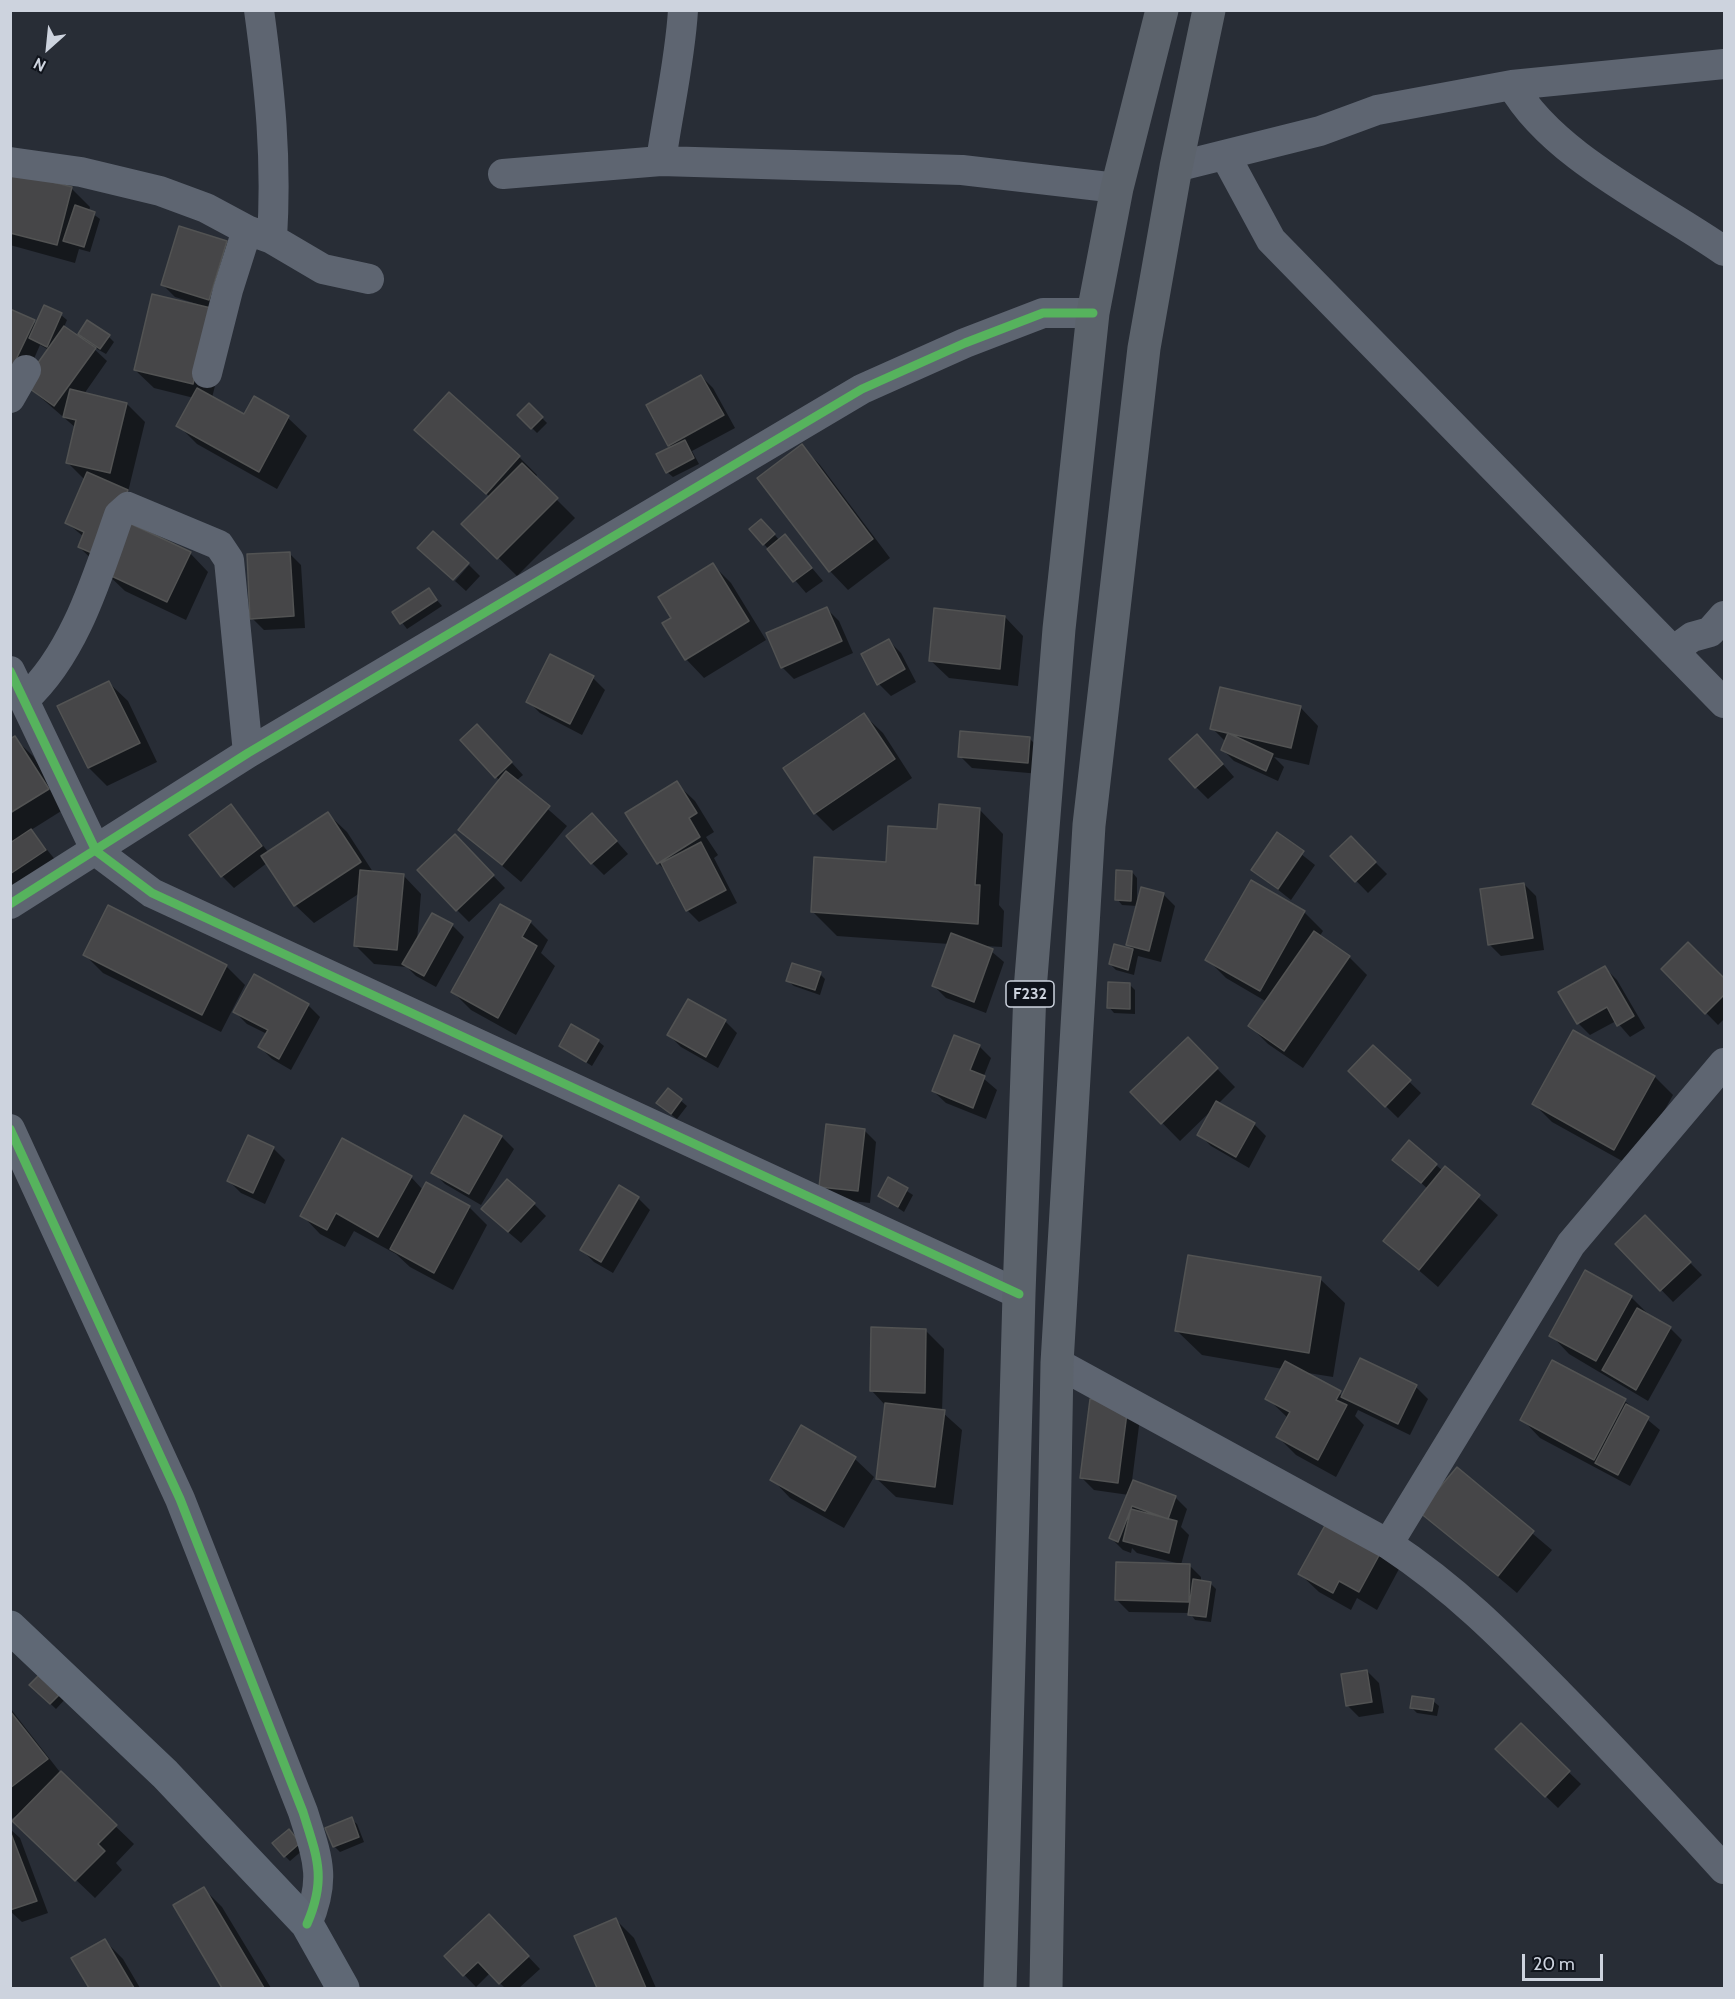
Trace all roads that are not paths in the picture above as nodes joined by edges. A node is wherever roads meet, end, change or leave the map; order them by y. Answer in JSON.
{"nodes":[{"id":1,"x":259,"y":10,"type":"edge"},
{"id":2,"x":683,"y":10,"type":"edge"},
{"id":3,"x":1162,"y":10,"type":"edge"},
{"id":4,"x":1209,"y":10,"type":"edge"},
{"id":5,"x":1725,"y":64,"type":"edge"},
{"id":6,"x":1512,"y":85,"type":"junction"},
{"id":7,"x":1225,"y":156,"type":"junction"},
{"id":8,"x":661,"y":161,"type":"junction"},
{"id":9,"x":10,"y":162,"type":"edge"},
{"id":10,"x":1176,"y":167,"type":"junction"},
{"id":11,"x":503,"y":174,"type":"dead end"},
{"id":12,"x":1118,"y":189,"type":"junction"},
{"id":13,"x":260,"y":235,"type":"junction"},
{"id":14,"x":1725,"y":251,"type":"edge"},
{"id":15,"x":369,"y":279,"type":"dead end"},
{"id":16,"x":1093,"y":314,"type":"junction"},
{"id":17,"x":26,"y":370,"type":"dead end"},
{"id":18,"x":207,"y":374,"type":"dead end"},
{"id":19,"x":10,"y":398,"type":"edge"},
{"id":20,"x":1725,"y":616,"type":"edge"},
{"id":21,"x":1673,"y":651,"type":"junction"},
{"id":22,"x":10,"y":670,"type":"edge"},
{"id":23,"x":25,"y":699,"type":"junction"},
{"id":24,"x":1725,"y":704,"type":"edge"},
{"id":25,"x":248,"y":753,"type":"junction"},
{"id":26,"x":96,"y":851,"type":"junction"},
{"id":27,"x":10,"y":904,"type":"edge"},
{"id":28,"x":1725,"y":1063,"type":"edge"},
{"id":29,"x":10,"y":1129,"type":"edge"},
{"id":30,"x":1019,"y":1294,"type":"junction"},
{"id":31,"x":1057,"y":1363,"type":"junction"},
{"id":32,"x":1388,"y":1544,"type":"junction"},
{"id":33,"x":10,"y":1627,"type":"edge"},
{"id":34,"x":1725,"y":1869,"type":"edge"},
{"id":35,"x":307,"y":1924,"type":"junction"},
{"id":36,"x":344,"y":1989,"type":"edge"},
{"id":37,"x":1000,"y":1989,"type":"edge"},
{"id":38,"x":1046,"y":1989,"type":"edge"}],
"edges":[{"from":1,"to":13,"type":"street"},
{"from":2,"to":8,"type":"street"},
{"from":3,"to":12,"type":"highway","number":"F232"},
{"from":4,"to":10,"type":"highway","number":"F232"},
{"from":5,"to":6,"type":"street"},
{"from":6,"to":7,"type":"street"},
{"from":6,"to":14,"type":"street"},
{"from":7,"to":10,"type":"street"},
{"from":7,"to":21,"type":"street"},
{"from":8,"to":11,"type":"street"},
{"from":8,"to":12,"type":"street"},
{"from":9,"to":13,"type":"street"},
{"from":10,"to":31,"type":"highway","number":"F232"},
{"from":12,"to":16,"type":"highway","number":"F232"},
{"from":13,"to":15,"type":"street"},
{"from":13,"to":18,"type":"street"},
{"from":16,"to":25,"type":"street"},
{"from":16,"to":30,"type":"highway","number":"F232"},
{"from":17,"to":19,"type":"street"},
{"from":20,"to":21,"type":"street"},
{"from":21,"to":24,"type":"street"},
{"from":22,"to":23,"type":"street"},
{"from":23,"to":25,"type":"street"},
{"from":23,"to":26,"type":"street"},
{"from":25,"to":26,"type":"street"},
{"from":26,"to":27,"type":"street"},
{"from":26,"to":30,"type":"street"},
{"from":28,"to":32,"type":"street"},
{"from":29,"to":35,"type":"street"},
{"from":30,"to":37,"type":"highway","number":"F232"},
{"from":31,"to":32,"type":"street"},
{"from":31,"to":38,"type":"highway","number":"F232"},
{"from":32,"to":34,"type":"street"},
{"from":33,"to":35,"type":"street"},
{"from":35,"to":36,"type":"street"}]}
